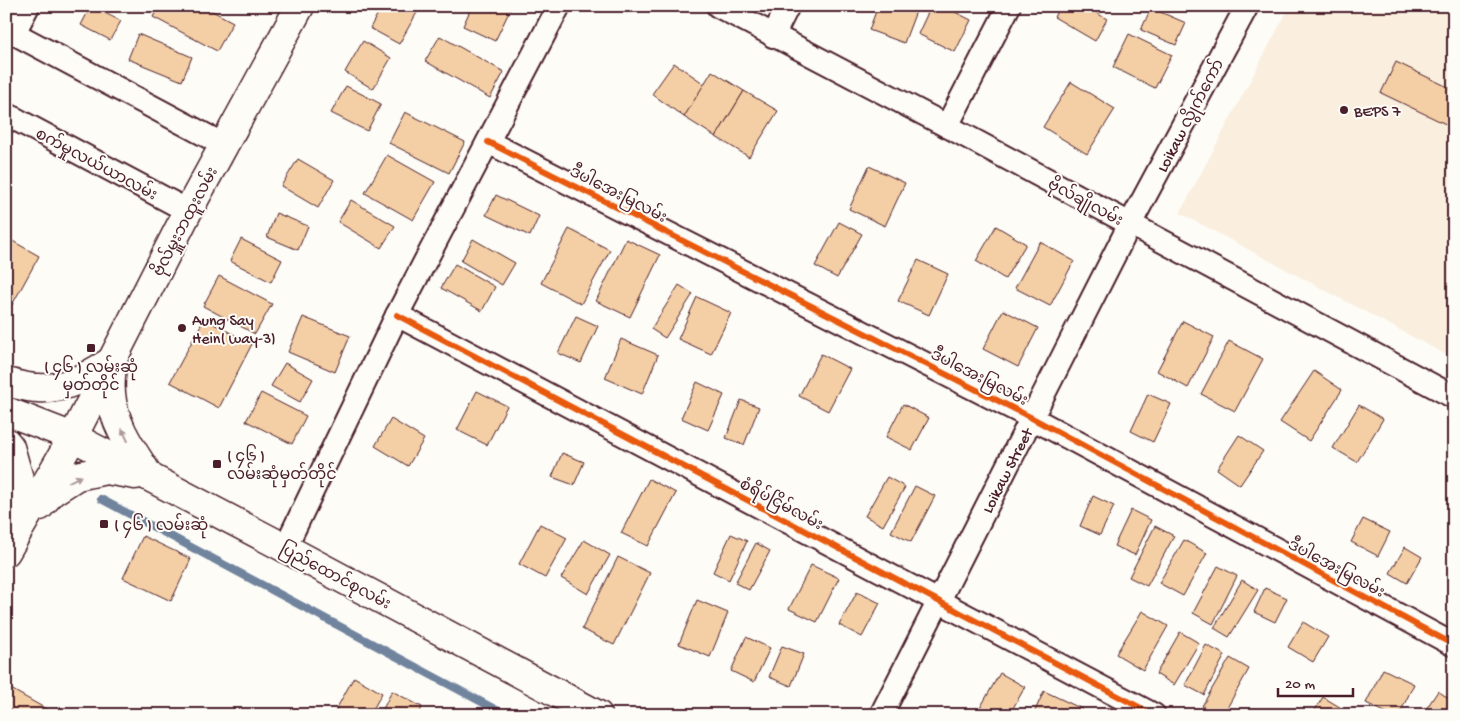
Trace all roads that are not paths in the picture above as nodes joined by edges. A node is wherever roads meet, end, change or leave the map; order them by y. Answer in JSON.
{"nodes":[{"id":1,"x":28,"y":6,"type":"edge"},
{"id":2,"x":300,"y":6,"type":"edge"},
{"id":3,"x":559,"y":6,"type":"edge"},
{"id":4,"x":718,"y":6,"type":"edge"},
{"id":5,"x":788,"y":6,"type":"edge"},
{"id":6,"x":1009,"y":6,"type":"edge"},
{"id":7,"x":1247,"y":6,"type":"edge"},
{"id":8,"x":10,"y":31,"type":"edge"},
{"id":9,"x":773,"y":36,"type":"junction"},
{"id":10,"x":6,"y":114,"type":"edge"},
{"id":11,"x":947,"y":126,"type":"junction"},
{"id":12,"x":488,"y":142,"type":"junction"},
{"id":13,"x":224,"y":145,"type":"junction"},
{"id":14,"x":188,"y":211,"type":"junction"},
{"id":15,"x":1130,"y":224,"type":"junction"},
{"id":16,"x":397,"y":315,"type":"junction"},
{"id":17,"x":112,"y":361,"type":"junction"},
{"id":18,"x":6,"y":382,"type":"edge"},
{"id":19,"x":6,"y":393,"type":"edge"},
{"id":20,"x":1454,"y":397,"type":"edge"},
{"id":21,"x":6,"y":411,"type":"edge"},
{"id":22,"x":1032,"y":418,"type":"junction"},
{"id":23,"x":72,"y":437,"type":"junction"},
{"id":24,"x":6,"y":442,"type":"edge"},
{"id":25,"x":149,"y":477,"type":"junction"},
{"id":26,"x":11,"y":544,"type":"edge"},
{"id":27,"x":285,"y":548,"type":"junction"},
{"id":28,"x":939,"y":602,"type":"junction"},
{"id":29,"x":1454,"y":645,"type":"edge"},
{"id":30,"x":598,"y":715,"type":"edge"},
{"id":31,"x":881,"y":715,"type":"edge"},
{"id":32,"x":1154,"y":715,"type":"edge"}],
"edges":[{"from":1,"to":8,"type":"street"},
{"from":2,"to":13,"type":"main road","name":"ဗိုလ်မှူးဘထူးလမ်း"},
{"from":3,"to":12,"type":"street"},
{"from":4,"to":9,"type":"street","name":"ဗိုလ်ချိုလမ်း"},
{"from":5,"to":9,"type":"street"},
{"from":6,"to":11,"type":"street"},
{"from":7,"to":15,"type":"street","name":"Loikaw လွိုက်ကော်"},
{"from":8,"to":13,"type":"street"},
{"from":9,"to":11,"type":"street","name":"ဗိုလ်ချိုလမ်း"},
{"from":10,"to":14,"type":"street","name":"စက်မှုလယ်ယာလမ်း"},
{"from":11,"to":15,"type":"street","name":"ဗိုလ်ချိုလမ်း"},
{"from":12,"to":16,"type":"street"},
{"from":12,"to":22,"type":"street","name":"ဒီပါအေးမြလမ်း"},
{"from":13,"to":14,"type":"main road","name":"ဗိုလ်မှူးဘထူးလမ်း"},
{"from":14,"to":17,"type":"main road","name":"ဗိုလ်မှူးဘထူးလမ်း"},
{"from":15,"to":20,"type":"street","name":"ဗိုလ်ချိုလမ်း"},
{"from":15,"to":22,"type":"street","name":"Loikaw Street"},
{"from":16,"to":27,"type":"street"},
{"from":16,"to":28,"type":"street","name":"စံရိပ်ငြိမ်လမ်း"},
{"from":17,"to":18,"type":"main road"},
{"from":17,"to":23,"type":"main road","name":"ဗိုလ်မှူးဘထူးလမ်း"},
{"from":25,"to":17,"type":"main road","one_way":true},
{"from":19,"to":23,"type":"main road","name":"ပြည်ထောင်စုလမ်း"},
{"from":21,"to":23,"type":"main road","name":"ပြည်ထောင်စုလမ်း"},
{"from":22,"to":28,"type":"street","name":"Loikaw Street"},
{"from":22,"to":29,"type":"street","name":"ဒီပါအေးမြလမ်း"},
{"from":23,"to":25,"type":"main road","name":"ပြည်ထောင်စုလမ်း"},
{"from":23,"to":26,"type":"main road","name":"ဗိုလ်မှူးဘထူးလမ်း"},
{"from":24,"to":26,"type":"main road"},
{"from":26,"to":25,"type":"main road","one_way":true},
{"from":25,"to":27,"type":"main road","name":"ပြည်ထောင်စုလမ်း"},
{"from":27,"to":30,"type":"main road","name":"ပြည်ထောင်စုလမ်း"},
{"from":28,"to":31,"type":"street","name":"Loikaw Street"},
{"from":28,"to":32,"type":"street","name":"စံရိပ်ငြိမ်လမ်း"}]}
